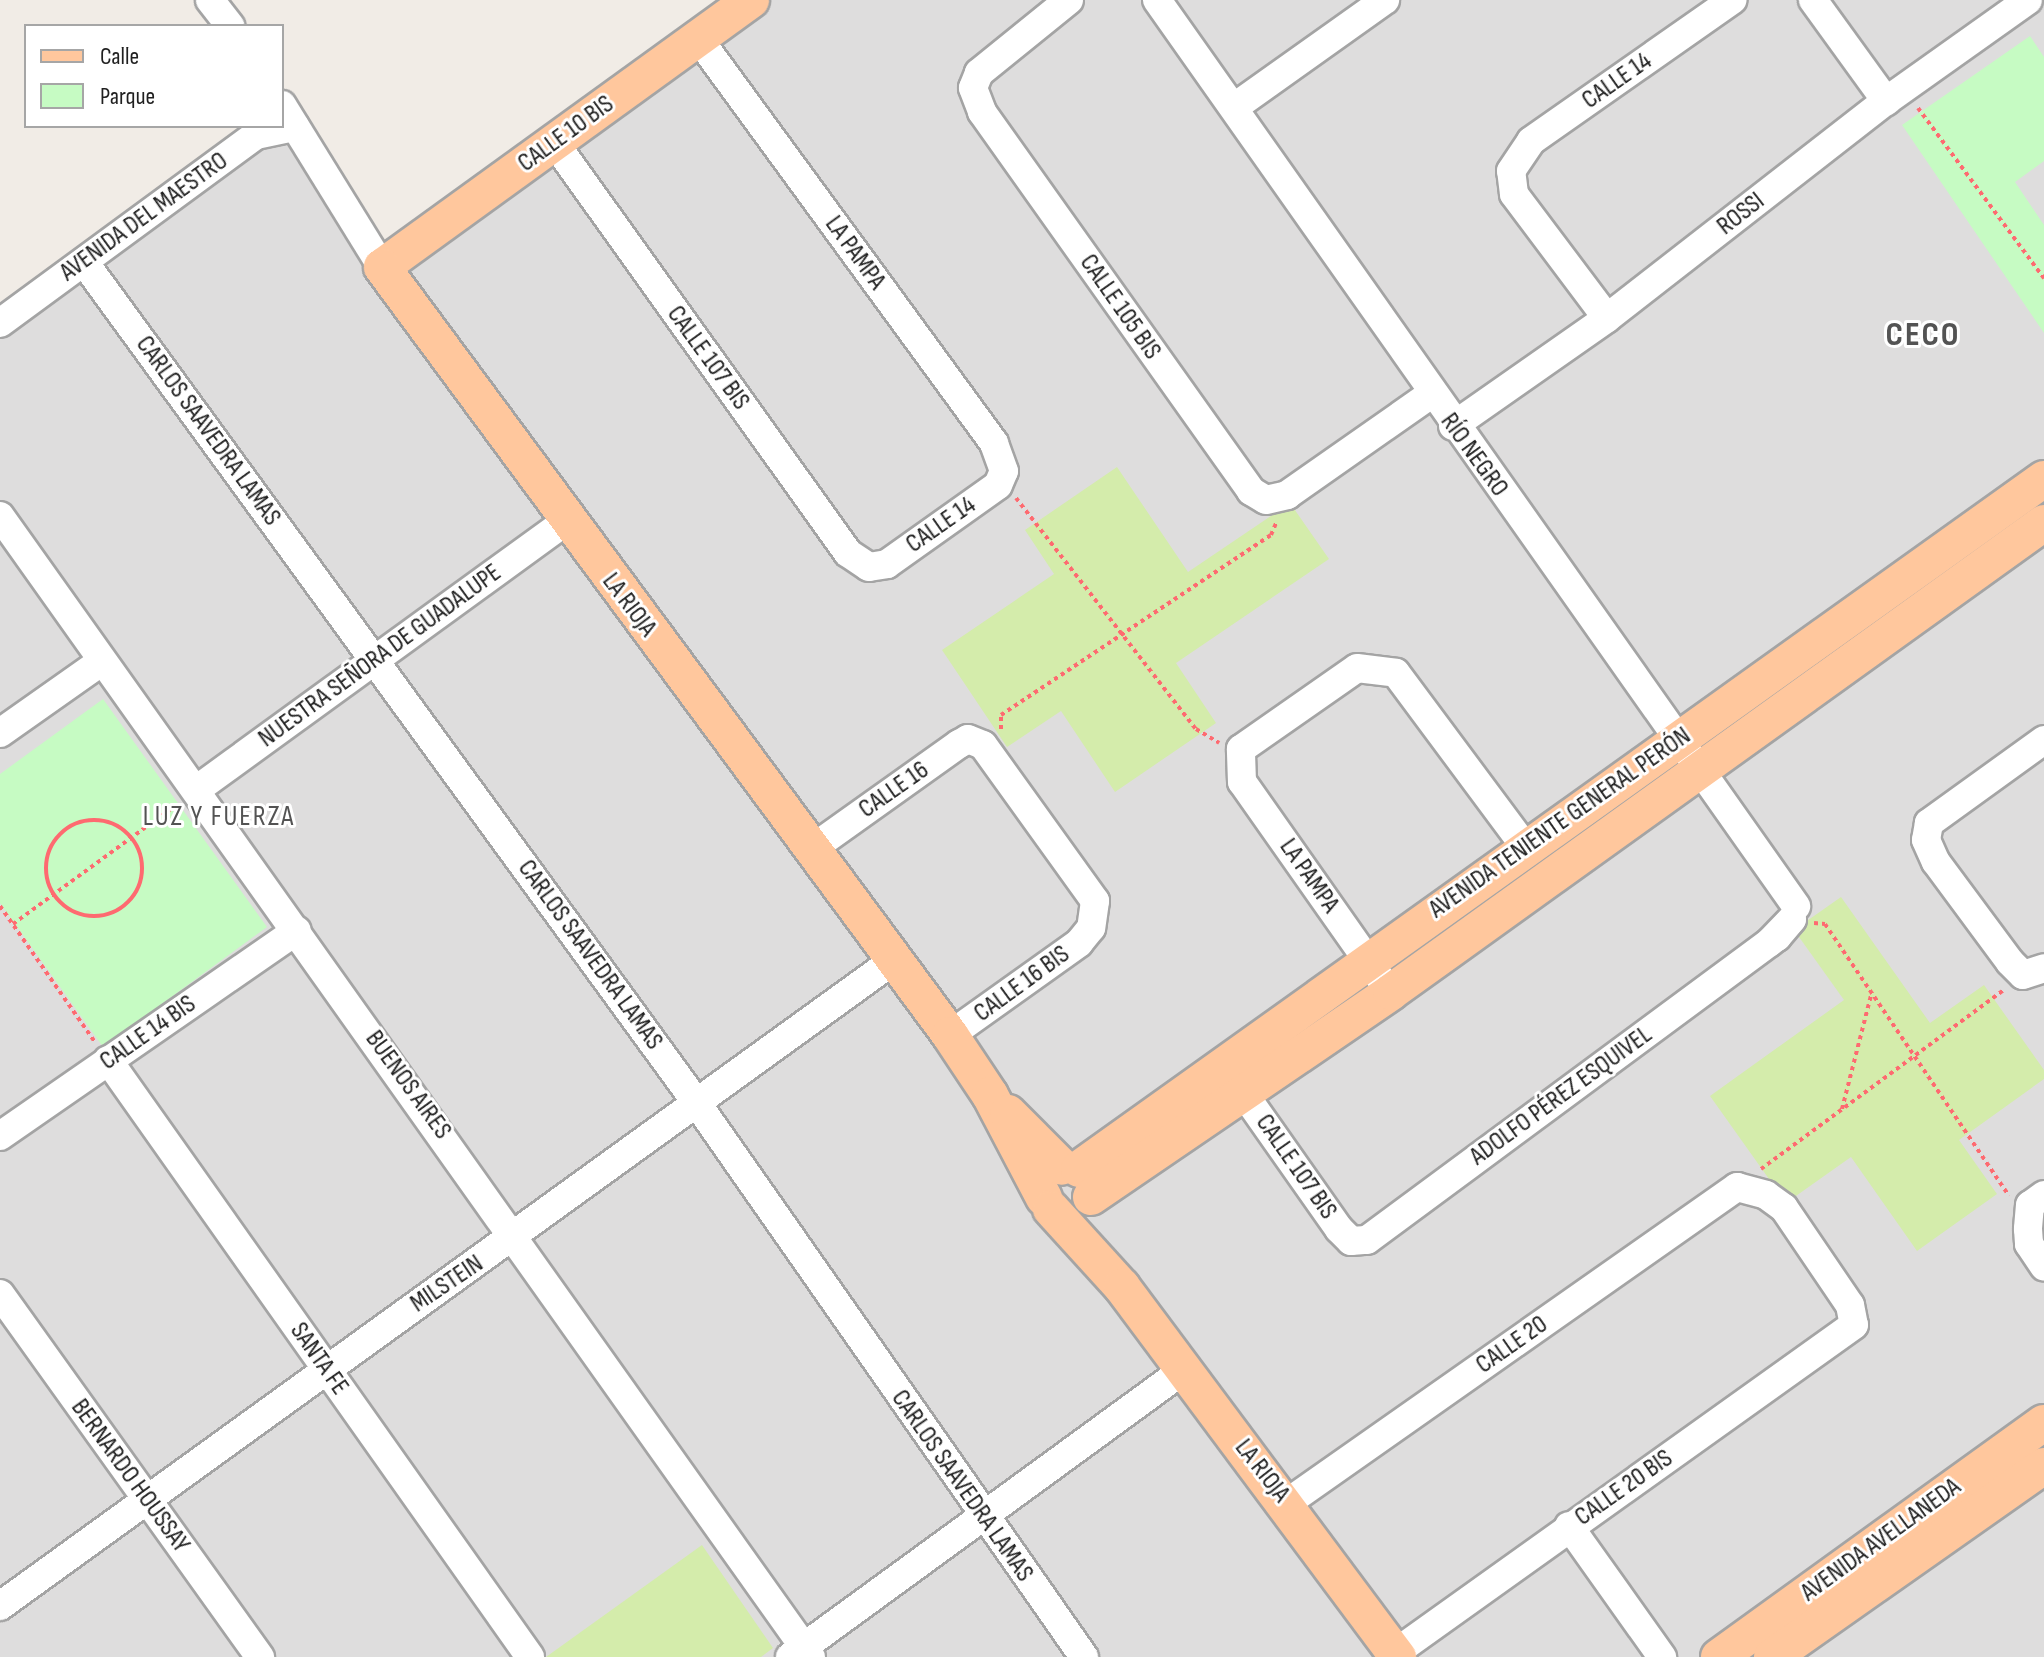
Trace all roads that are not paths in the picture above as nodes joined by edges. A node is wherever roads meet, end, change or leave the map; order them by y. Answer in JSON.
{"nodes":[{"id":1,"x":210,"y":0,"type":"edge"},
{"id":2,"x":751,"y":0,"type":"edge"},
{"id":3,"x":1069,"y":0,"type":"edge"},
{"id":4,"x":1157,"y":0,"type":"edge"},
{"id":5,"x":1385,"y":0,"type":"edge"},
{"id":6,"x":1732,"y":0,"type":"edge"},
{"id":7,"x":1813,"y":0,"type":"edge"},
{"id":8,"x":2028,"y":0,"type":"edge"},
{"id":9,"x":228,"y":24,"type":"edge"},
{"id":10,"x":698,"y":38,"type":"junction"},
{"id":11,"x":1896,"y":95,"type":"junction"},
{"id":12,"x":1236,"y":106,"type":"junction"},
{"id":13,"x":288,"y":116,"type":"edge"},
{"id":14,"x":268,"y":128,"type":"edge"},
{"id":15,"x":554,"y":142,"type":"junction"},
{"id":16,"x":84,"y":262,"type":"junction"},
{"id":17,"x":382,"y":267,"type":"junction"},
{"id":18,"x":1607,"y":318,"type":"junction"},
{"id":19,"x":0,"y":323,"type":"edge"},
{"id":20,"x":1431,"y":394,"type":"junction"},
{"id":21,"x":1453,"y":426,"type":"junction"},
{"id":22,"x":1001,"y":478,"type":"joint"},
{"id":23,"x":2044,"y":479,"type":"edge"},
{"id":24,"x":0,"y":516,"type":"edge"},
{"id":25,"x":565,"y":522,"type":"junction"},
{"id":26,"x":2044,"y":523,"type":"edge"},
{"id":27,"x":869,"y":567,"type":"joint"},
{"id":28,"x":375,"y":658,"type":"junction"},
{"id":29,"x":102,"y":661,"type":"junction"},
{"id":30,"x":0,"y":733,"type":"edge"},
{"id":31,"x":1682,"y":738,"type":"junction"},
{"id":32,"x":2044,"y":740,"type":"edge"},
{"id":33,"x":1703,"y":769,"type":"junction"},
{"id":34,"x":196,"y":790,"type":"junction"},
{"id":35,"x":1525,"y":847,"type":"junction"},
{"id":36,"x":813,"y":848,"type":"junction"},
{"id":37,"x":1794,"y":913,"type":"joint"},
{"id":38,"x":1091,"y":928,"type":"joint"},
{"id":39,"x":297,"y":930,"type":"junction"},
{"id":40,"x":1367,"y":959,"type":"junction"},
{"id":41,"x":894,"y":960,"type":"junction"},
{"id":42,"x":2034,"y":972,"type":"edge"},
{"id":43,"x":1391,"y":992,"type":"junction"},
{"id":44,"x":950,"y":1035,"type":"junction"},
{"id":45,"x":108,"y":1060,"type":"junction"},
{"id":46,"x":1242,"y":1091,"type":"junction"},
{"id":47,"x":990,"y":1095,"type":"junction"},
{"id":48,"x":696,"y":1102,"type":"junction"},
{"id":49,"x":0,"y":1136,"type":"edge"},
{"id":50,"x":1080,"y":1184,"type":"junction"},
{"id":51,"x":1737,"y":1187,"type":"joint"},
{"id":52,"x":2044,"y":1195,"type":"edge"},
{"id":53,"x":1048,"y":1203,"type":"junction"},
{"id":54,"x":516,"y":1236,"type":"junction"},
{"id":55,"x":1351,"y":1241,"type":"joint"},
{"id":56,"x":2044,"y":1266,"type":"edge"},
{"id":57,"x":1122,"y":1287,"type":"junction"},
{"id":58,"x":0,"y":1294,"type":"edge"},
{"id":59,"x":325,"y":1368,"type":"junction"},
{"id":60,"x":1183,"y":1370,"type":"junction"},
{"id":61,"x":2044,"y":1423,"type":"edge"},
{"id":62,"x":2044,"y":1466,"type":"edge"},
{"id":63,"x":147,"y":1499,"type":"junction"},
{"id":64,"x":1287,"y":1503,"type":"junction"},
{"id":65,"x":983,"y":1519,"type":"junction"},
{"id":66,"x":1569,"y":1526,"type":"junction"},
{"id":67,"x":0,"y":1606,"type":"edge"},
{"id":68,"x":802,"y":1654,"type":"edge"},
{"id":69,"x":1396,"y":1655,"type":"edge"},
{"id":70,"x":260,"y":1657,"type":"edge"},
{"id":71,"x":530,"y":1657,"type":"edge"},
{"id":72,"x":1084,"y":1657,"type":"edge"},
{"id":73,"x":1662,"y":1657,"type":"edge"},
{"id":74,"x":1719,"y":1657,"type":"edge"},
{"id":75,"x":1772,"y":1657,"type":"edge"}],
"edges":[{"from":1,"to":9,"type":"street"},
{"from":2,"to":10,"type":"main road","name":"CALLE 10 BIS"},
{"from":3,"to":20,"type":"street","name":"CALLE 105 BIS"},
{"from":4,"to":12,"type":"street","name":"RÍO NEGRO"},
{"from":5,"to":12,"type":"street"},
{"from":6,"to":18,"type":"street","name":"CALLE 14"},
{"from":7,"to":11,"type":"street"},
{"from":8,"to":11,"type":"street","name":"ROSSI"},
{"from":10,"to":15,"type":"main road","name":"CALLE 10 BIS"},
{"from":10,"to":22,"type":"street","name":"LA PAMPA"},
{"from":11,"to":18,"type":"street","name":"ROSSI"},
{"from":12,"to":20,"type":"street","name":"RÍO NEGRO"},
{"from":13,"to":17,"type":"street","name":"LA RIOJA"},
{"from":14,"to":16,"type":"street","name":"AVENIDA DEL MAESTRO"},
{"from":15,"to":17,"type":"main road","name":"CALLE 10 BIS"},
{"from":15,"to":27,"type":"street","name":"CALLE 107 BIS"},
{"from":16,"to":19,"type":"street","name":"AVENIDA DEL MAESTRO"},
{"from":16,"to":28,"type":"street","name":"CARLOS SAAVEDRA LAMAS"},
{"from":17,"to":25,"type":"main road","name":"LA RIOJA"},
{"from":18,"to":21,"type":"street","name":"ROSSI"},
{"from":20,"to":21,"type":"street","name":"RÍO NEGRO"},
{"from":21,"to":31,"type":"street","name":"RÍO NEGRO"},
{"from":22,"to":27,"type":"street","name":"CALLE 14"},
{"from":23,"to":31,"type":"main road","name":"AVENIDA TENIENTE GENERAL PERÓN"},
{"from":24,"to":29,"type":"street","name":"BUENOS AIRES"},
{"from":25,"to":28,"type":"street","name":"NUESTRA SEÑORA DE GUADALUPE"},
{"from":25,"to":36,"type":"main road","name":"LA RIOJA"},
{"from":26,"to":33,"type":"main road","name":"AVENIDA TENIENTE GENERAL PERÓN"},
{"from":28,"to":34,"type":"street","name":"NUESTRA SEÑORA DE GUADALUPE"},
{"from":28,"to":48,"type":"street","name":"CARLOS SAAVEDRA LAMAS"},
{"from":29,"to":30,"type":"street"},
{"from":29,"to":34,"type":"street","name":"BUENOS AIRES"},
{"from":31,"to":33,"type":"street","name":"RÍO NEGRO"},
{"from":31,"to":35,"type":"main road","name":"AVENIDA TENIENTE GENERAL PERÓN"},
{"from":32,"to":42,"type":"street"},
{"from":33,"to":37,"type":"street","name":"RÍO NEGRO"},
{"from":33,"to":43,"type":"main road","name":"AVENIDA TENIENTE GENERAL PERÓN"},
{"from":34,"to":39,"type":"street","name":"BUENOS AIRES"},
{"from":35,"to":40,"type":"main road","name":"AVENIDA TENIENTE GENERAL PERÓN"},
{"from":35,"to":40,"type":"street","name":"LA PAMPA"},
{"from":36,"to":38,"type":"street","name":"CALLE 16"},
{"from":36,"to":41,"type":"main road","name":"LA RIOJA"},
{"from":37,"to":55,"type":"street","name":"ADOLFO PÉREZ ESQUIVEL"},
{"from":38,"to":44,"type":"street","name":"CALLE 16 BIS"},
{"from":39,"to":45,"type":"street","name":"CALLE 14 BIS"},
{"from":39,"to":54,"type":"street","name":"BUENOS AIRES"},
{"from":40,"to":43,"type":"street","name":"LA PAMPA"},
{"from":40,"to":50,"type":"main road","name":"AVENIDA TENIENTE GENERAL PERÓN"},
{"from":41,"to":44,"type":"main road","name":"LA RIOJA"},
{"from":41,"to":48,"type":"street","name":"MILSTEIN"},
{"from":43,"to":46,"type":"main road","name":"AVENIDA TENIENTE GENERAL PERÓN"},
{"from":44,"to":47,"type":"main road","name":"LA RIOJA"},
{"from":45,"to":49,"type":"street","name":"CALLE 14 BIS"},
{"from":45,"to":59,"type":"street","name":"SANTA FE"},
{"from":46,"to":50,"type":"main road","name":"AVENIDA TENIENTE GENERAL PERÓN"},
{"from":46,"to":55,"type":"street","name":"CALLE 107 BIS"},
{"from":47,"to":50,"type":"main road","name":"LA RIOJA"},
{"from":47,"to":53,"type":"main road","name":"LA RIOJA"},
{"from":48,"to":54,"type":"street","name":"MILSTEIN"},
{"from":48,"to":65,"type":"street","name":"CARLOS SAAVEDRA LAMAS"},
{"from":50,"to":53,"type":"main road"},
{"from":50,"to":57,"type":"main road","name":"LA RIOJA"},
{"from":51,"to":64,"type":"street","name":"CALLE 20"},
{"from":51,"to":66,"type":"street","name":"CALLE 20 BIS"},
{"from":52,"to":56,"type":"street"},
{"from":53,"to":57,"type":"main road","name":"LA RIOJA"},
{"from":54,"to":59,"type":"street","name":"MILSTEIN"},
{"from":54,"to":68,"type":"street","name":"BUENOS AIRES"},
{"from":57,"to":60,"type":"main road","name":"LA RIOJA"},
{"from":58,"to":63,"type":"street","name":"BERNARDO HOUSSAY"},
{"from":59,"to":63,"type":"street","name":"MILSTEIN"},
{"from":59,"to":71,"type":"street","name":"SANTA FE"},
{"from":60,"to":64,"type":"main road","name":"LA RIOJA"},
{"from":60,"to":65,"type":"street"},
{"from":61,"to":74,"type":"main road","name":"AVENIDA AVELLANEDA"},
{"from":62,"to":75,"type":"main road","name":"AVENIDA AVELLANEDA"},
{"from":63,"to":67,"type":"street","name":"MILSTEIN"},
{"from":63,"to":70,"type":"street","name":"BERNARDO HOUSSAY"},
{"from":64,"to":69,"type":"main road","name":"LA RIOJA"},
{"from":65,"to":68,"type":"street"},
{"from":65,"to":72,"type":"street","name":"CARLOS SAAVEDRA LAMAS"},
{"from":66,"to":69,"type":"street","name":"CALLE 20 BIS"},
{"from":66,"to":73,"type":"street"}]}
